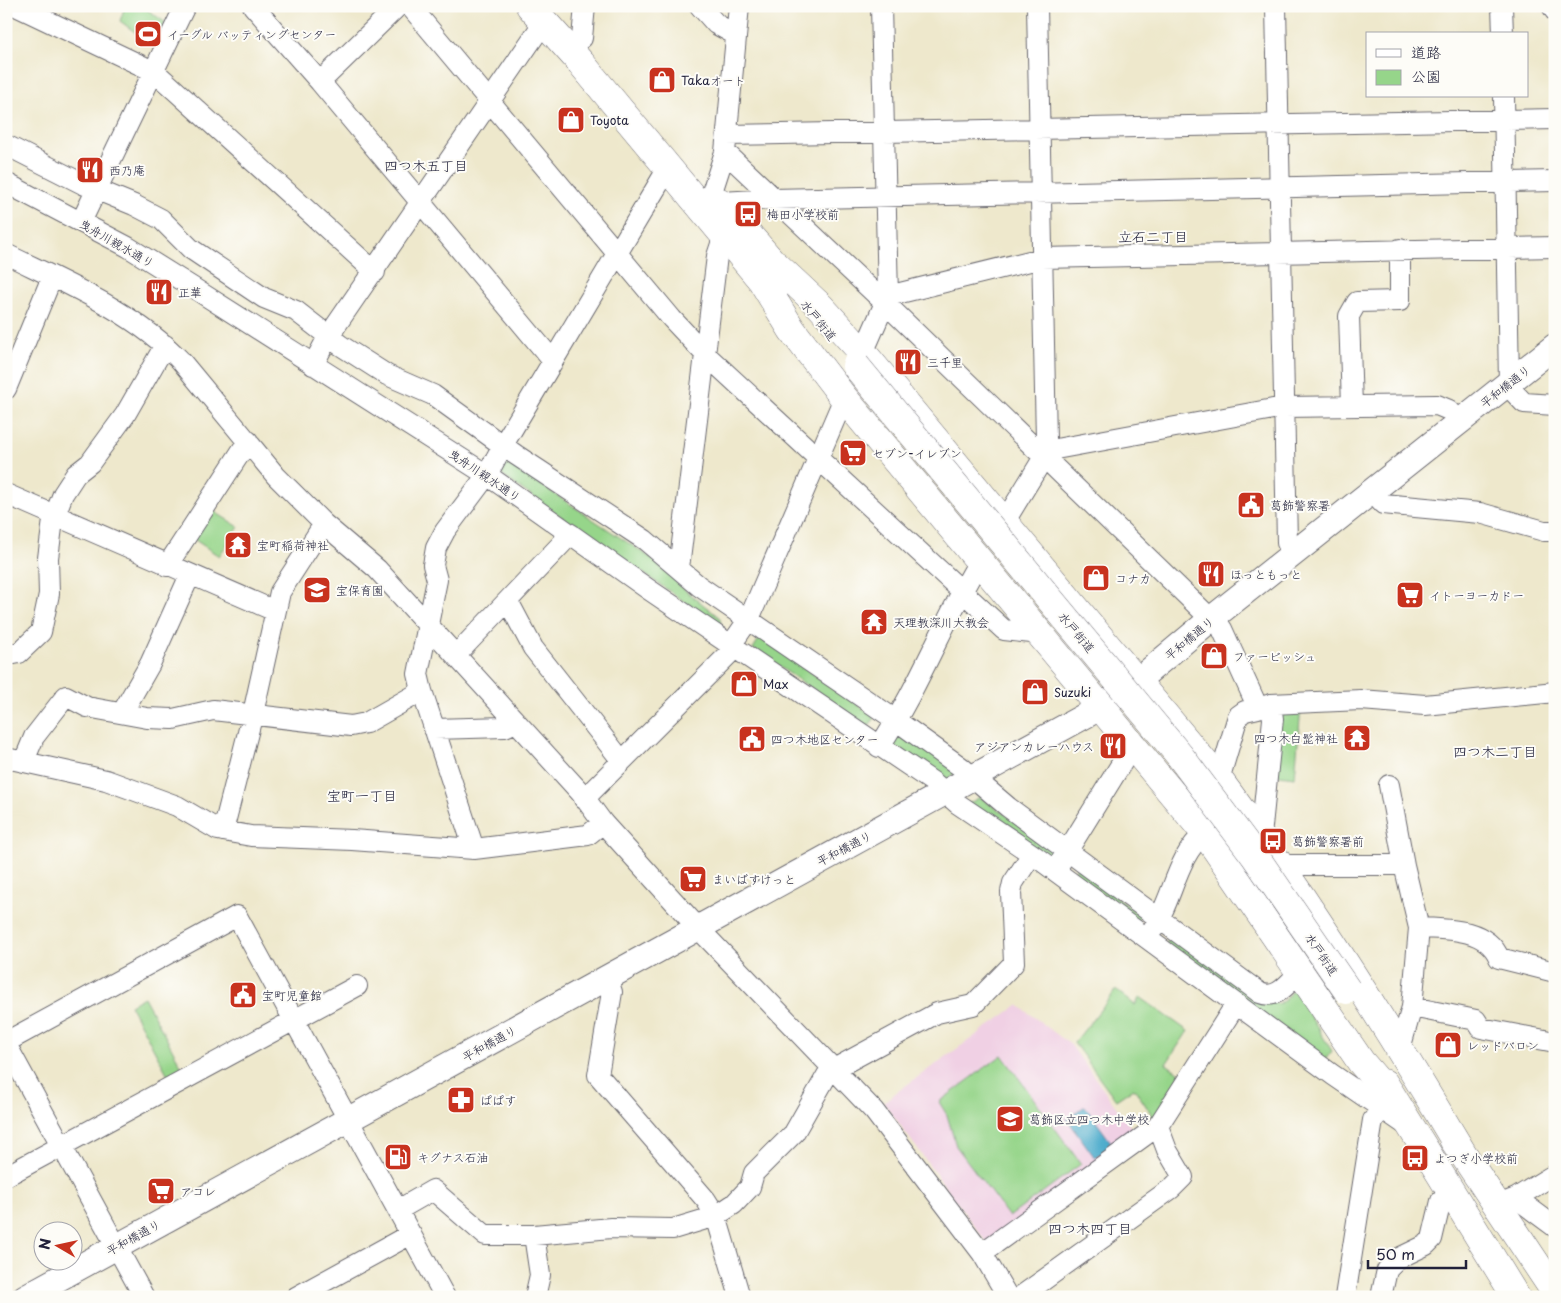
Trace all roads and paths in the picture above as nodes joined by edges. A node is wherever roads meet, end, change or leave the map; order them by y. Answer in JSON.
{"nodes":[{"id":1,"x":16,"y":6,"type":"edge"},
{"id":2,"x":186,"y":6,"type":"edge"},
{"id":3,"x":252,"y":6,"type":"edge"},
{"id":4,"x":398,"y":6,"type":"edge"},
{"id":5,"x":410,"y":6,"type":"edge"},
{"id":6,"x":700,"y":6,"type":"edge"},
{"id":7,"x":739,"y":6,"type":"edge"},
{"id":8,"x":881,"y":6,"type":"edge"},
{"id":9,"x":1037,"y":6,"type":"edge"},
{"id":10,"x":1276,"y":6,"type":"edge"},
{"id":11,"x":1502,"y":6,"type":"edge"},
{"id":12,"x":1552,"y":6,"type":"edge"},
{"id":13,"x":1555,"y":11,"type":"edge"},
{"id":14,"x":563,"y":25,"type":"edge"},
{"id":15,"x":1502,"y":32,"type":"edge"},
{"id":16,"x":736,"y":35,"type":"junction"},
{"id":17,"x":155,"y":72,"type":"junction"},
{"id":18,"x":320,"y":82,"type":"junction"},
{"id":19,"x":1504,"y":98,"type":"edge"},
{"id":20,"x":490,"y":102,"type":"junction"},
{"id":21,"x":1555,"y":119,"type":"edge"},
{"id":22,"x":1504,"y":120,"type":"junction"},
{"id":23,"x":1278,"y":125,"type":"junction"},
{"id":24,"x":1040,"y":130,"type":"junction"},
{"id":25,"x":884,"y":133,"type":"junction"},
{"id":26,"x":726,"y":144,"type":"junction"},
{"id":27,"x":6,"y":145,"type":"edge"},
{"id":28,"x":668,"y":168,"type":"junction"},
{"id":29,"x":1555,"y":180,"type":"edge"},
{"id":30,"x":1505,"y":181,"type":"junction"},
{"id":31,"x":6,"y":183,"type":"edge"},
{"id":32,"x":1280,"y":188,"type":"junction"},
{"id":33,"x":98,"y":190,"type":"junction"},
{"id":34,"x":1040,"y":193,"type":"junction"},
{"id":35,"x":716,"y":197,"type":"junction"},
{"id":36,"x":886,"y":197,"type":"junction"},
{"id":37,"x":773,"y":199,"type":"junction"},
{"id":38,"x":420,"y":203,"type":"junction"},
{"id":39,"x":81,"y":222,"type":"junction"},
{"id":40,"x":724,"y":235,"type":"junction"},
{"id":41,"x":1555,"y":246,"type":"edge"},
{"id":42,"x":1506,"y":248,"type":"junction"},
{"id":43,"x":1400,"y":249,"type":"junction"},
{"id":44,"x":1280,"y":252,"type":"junction"},
{"id":45,"x":6,"y":254,"type":"edge"},
{"id":46,"x":618,"y":255,"type":"junction"},
{"id":47,"x":1042,"y":258,"type":"junction"},
{"id":48,"x":375,"y":272,"type":"junction"},
{"id":49,"x":769,"y":273,"type":"junction"},
{"id":50,"x":52,"y":277,"type":"junction"},
{"id":51,"x":886,"y":299,"type":"junction"},
{"id":52,"x":328,"y":337,"type":"junction"},
{"id":53,"x":1555,"y":346,"type":"edge"},
{"id":54,"x":169,"y":349,"type":"junction"},
{"id":55,"x":704,"y":354,"type":"junction"},
{"id":56,"x":553,"y":361,"type":"junction"},
{"id":57,"x":313,"y":365,"type":"junction"},
{"id":58,"x":852,"y":375,"type":"junction"},
{"id":59,"x":1508,"y":384,"type":"junction"},
{"id":60,"x":6,"y":389,"type":"edge"},
{"id":61,"x":1555,"y":404,"type":"edge"},
{"id":62,"x":1352,"y":406,"type":"junction"},
{"id":63,"x":1284,"y":407,"type":"junction"},
{"id":64,"x":1460,"y":422,"type":"junction"},
{"id":65,"x":248,"y":441,"type":"junction"},
{"id":66,"x":503,"y":445,"type":"junction"},
{"id":67,"x":1045,"y":454,"type":"junction"},
{"id":68,"x":818,"y":458,"type":"junction"},
{"id":69,"x":487,"y":475,"type":"junction"},
{"id":70,"x":1371,"y":492,"type":"junction"},
{"id":71,"x":6,"y":494,"type":"edge"},
{"id":72,"x":59,"y":517,"type":"junction"},
{"id":73,"x":1005,"y":522,"type":"junction"},
{"id":74,"x":324,"y":524,"type":"junction"},
{"id":75,"x":1555,"y":531,"type":"edge"},
{"id":76,"x":571,"y":534,"type":"junction"},
{"id":77,"x":1294,"y":553,"type":"junction"},
{"id":78,"x":980,"y":560,"type":"junction"},
{"id":79,"x":167,"y":566,"type":"junction"},
{"id":80,"x":679,"y":568,"type":"junction"},
{"id":81,"x":190,"y":575,"type":"junction"},
{"id":82,"x":962,"y":591,"type":"junction"},
{"id":83,"x":508,"y":601,"type":"junction"},
{"id":84,"x":275,"y":612,"type":"junction"},
{"id":85,"x":1212,"y":618,"type":"junction"},
{"id":86,"x":749,"y":619,"type":"junction"},
{"id":87,"x":428,"y":627,"type":"junction"},
{"id":88,"x":1041,"y":634,"type":"junction"},
{"id":89,"x":733,"y":646,"type":"junction"},
{"id":90,"x":6,"y":651,"type":"edge"},
{"id":91,"x":456,"y":655,"type":"junction"},
{"id":92,"x":1137,"y":681,"type":"junction"},
{"id":93,"x":422,"y":691,"type":"junction"},
{"id":94,"x":1555,"y":692,"type":"edge"},
{"id":95,"x":1264,"y":706,"type":"junction"},
{"id":96,"x":1101,"y":707,"type":"junction"},
{"id":97,"x":122,"y":713,"type":"junction"},
{"id":98,"x":252,"y":714,"type":"junction"},
{"id":99,"x":897,"y":721,"type":"junction"},
{"id":100,"x":516,"y":722,"type":"junction"},
{"id":101,"x":434,"y":729,"type":"junction"},
{"id":102,"x":1133,"y":745,"type":"junction"},
{"id":103,"x":879,"y":747,"type":"junction"},
{"id":104,"x":15,"y":759,"type":"edge"},
{"id":105,"x":622,"y":761,"type":"junction"},
{"id":106,"x":973,"y":779,"type":"junction"},
{"id":107,"x":1219,"y":780,"type":"junction"},
{"id":108,"x":1390,"y":785,"type":"dead end"},
{"id":109,"x":946,"y":794,"type":"junction"},
{"id":110,"x":584,"y":799,"type":"junction"},
{"id":111,"x":603,"y":822,"type":"junction"},
{"id":112,"x":223,"y":831,"type":"junction"},
{"id":113,"x":1205,"y":833,"type":"junction"},
{"id":114,"x":1261,"y":836,"type":"junction"},
{"id":115,"x":474,"y":849,"type":"junction"},
{"id":116,"x":1067,"y":851,"type":"junction"},
{"id":117,"x":1032,"y":854,"type":"junction"},
{"id":118,"x":1404,"y":865,"type":"junction"},
{"id":119,"x":1281,"y":866,"type":"junction"},
{"id":120,"x":1055,"y":871,"type":"junction"},
{"id":121,"x":1160,"y":918,"type":"junction"},
{"id":122,"x":698,"y":928,"type":"junction"},
{"id":123,"x":1419,"y":928,"type":"junction"},
{"id":124,"x":1147,"y":937,"type":"junction"},
{"id":125,"x":1555,"y":972,"type":"edge"},
{"id":126,"x":1299,"y":973,"type":"junction"},
{"id":127,"x":607,"y":978,"type":"junction"},
{"id":128,"x":357,"y":986,"type":"dead end"},
{"id":129,"x":1339,"y":995,"type":"junction"},
{"id":130,"x":1236,"y":1004,"type":"junction"},
{"id":131,"x":1412,"y":1007,"type":"junction"},
{"id":132,"x":294,"y":1019,"type":"junction"},
{"id":133,"x":1555,"y":1042,"type":"edge"},
{"id":134,"x":6,"y":1043,"type":"edge"},
{"id":135,"x":1400,"y":1050,"type":"junction"},
{"id":136,"x":834,"y":1069,"type":"junction"},
{"id":137,"x":1388,"y":1103,"type":"junction"},
{"id":138,"x":348,"y":1120,"type":"junction"},
{"id":139,"x":1158,"y":1126,"type":"junction"},
{"id":140,"x":63,"y":1146,"type":"junction"},
{"id":141,"x":1463,"y":1154,"type":"junction"},
{"id":142,"x":1553,"y":1171,"type":"edge"},
{"id":143,"x":6,"y":1176,"type":"edge"},
{"id":144,"x":1452,"y":1193,"type":"junction"},
{"id":145,"x":1507,"y":1202,"type":"junction"},
{"id":146,"x":398,"y":1210,"type":"junction"},
{"id":147,"x":716,"y":1216,"type":"junction"},
{"id":148,"x":1555,"y":1227,"type":"edge"},
{"id":149,"x":411,"y":1234,"type":"junction"},
{"id":150,"x":534,"y":1235,"type":"junction"},
{"id":151,"x":116,"y":1246,"type":"junction"},
{"id":152,"x":982,"y":1253,"type":"junction"},
{"id":153,"x":1516,"y":1286,"type":"edge"},
{"id":154,"x":1555,"y":1292,"type":"edge"},
{"id":155,"x":25,"y":1297,"type":"edge"},
{"id":156,"x":144,"y":1297,"type":"edge"},
{"id":157,"x":296,"y":1297,"type":"edge"},
{"id":158,"x":445,"y":1297,"type":"edge"},
{"id":159,"x":535,"y":1297,"type":"edge"},
{"id":160,"x":740,"y":1297,"type":"edge"},
{"id":161,"x":1008,"y":1297,"type":"edge"},
{"id":162,"x":1020,"y":1297,"type":"edge"},
{"id":163,"x":1345,"y":1297,"type":"edge"},
{"id":164,"x":1381,"y":1297,"type":"edge"},
{"id":165,"x":1531,"y":1297,"type":"edge"}],
"edges":[{"from":1,"to":17,"type":"street"},
{"from":2,"to":17,"type":"street"},
{"from":3,"to":18,"type":"street"},
{"from":4,"to":18,"type":"street"},
{"from":5,"to":20,"type":"street"},
{"from":6,"to":16,"type":"street"},
{"from":7,"to":16,"type":"street"},
{"from":8,"to":25,"type":"street"},
{"from":9,"to":24,"type":"street"},
{"from":10,"to":23,"type":"street"},
{"from":11,"to":15,"type":"street"},
{"from":12,"to":13,"type":"street"},
{"from":14,"to":20,"type":"street"},
{"from":14,"to":28,"type":"highway","name":"水戸街道"},
{"from":14,"to":35,"type":"highway","name":"水戸街道"},
{"from":16,"to":26,"type":"street"},
{"from":17,"to":33,"type":"street"},
{"from":17,"to":48,"type":"street"},
{"from":18,"to":38,"type":"street"},
{"from":19,"to":22,"type":"street"},
{"from":20,"to":38,"type":"street"},
{"from":20,"to":46,"type":"street"},
{"from":21,"to":22,"type":"street"},
{"from":22,"to":23,"type":"street"},
{"from":22,"to":30,"type":"street"},
{"from":23,"to":24,"type":"street"},
{"from":23,"to":32,"type":"street"},
{"from":24,"to":25,"type":"street"},
{"from":24,"to":34,"type":"street"},
{"from":25,"to":26,"type":"street"},
{"from":25,"to":36,"type":"street"},
{"from":26,"to":35,"type":"street"},
{"from":26,"to":37,"type":"street"},
{"from":27,"to":33,"type":"street"},
{"from":28,"to":40,"type":"highway","name":"水戸街道"},
{"from":28,"to":46,"type":"street"},
{"from":29,"to":30,"type":"street"},
{"from":30,"to":32,"type":"street"},
{"from":30,"to":42,"type":"street"},
{"from":31,"to":39,"type":"street","name":"曳舟川親水通り"},
{"from":32,"to":34,"type":"street"},
{"from":32,"to":44,"type":"street"},
{"from":33,"to":39,"type":"street"},
{"from":33,"to":52,"type":"street"},
{"from":34,"to":36,"type":"street"},
{"from":34,"to":47,"type":"street"},
{"from":35,"to":37,"type":"street"},
{"from":35,"to":49,"type":"highway","name":"水戸街道"},
{"from":36,"to":37,"type":"street"},
{"from":36,"to":51,"type":"street"},
{"from":37,"to":51,"type":"street"},
{"from":38,"to":48,"type":"street"},
{"from":38,"to":56,"type":"street"},
{"from":39,"to":57,"type":"street","name":"曳舟川親水通り"},
{"from":40,"to":49,"type":"highway","name":"水戸街道"},
{"from":40,"to":55,"type":"street"},
{"from":41,"to":42,"type":"street"},
{"from":42,"to":43,"type":"street"},
{"from":42,"to":59,"type":"street"},
{"from":43,"to":44,"type":"street"},
{"from":43,"to":62,"type":"street"},
{"from":44,"to":47,"type":"street"},
{"from":44,"to":63,"type":"street"},
{"from":45,"to":50,"type":"street"},
{"from":46,"to":55,"type":"street"},
{"from":46,"to":56,"type":"street"},
{"from":47,"to":51,"type":"street"},
{"from":47,"to":67,"type":"street"},
{"from":48,"to":52,"type":"street"},
{"from":49,"to":58,"type":"highway","name":"水戸街道"},
{"from":50,"to":54,"type":"street"},
{"from":50,"to":60,"type":"street"},
{"from":51,"to":58,"type":"street"},
{"from":51,"to":67,"type":"street"},
{"from":52,"to":57,"type":"street"},
{"from":52,"to":66,"type":"street"},
{"from":53,"to":59,"type":"main road","name":"平和橋通り"},
{"from":54,"to":65,"type":"street"},
{"from":54,"to":72,"type":"street"},
{"from":55,"to":68,"type":"street"},
{"from":55,"to":80,"type":"street"},
{"from":56,"to":66,"type":"street"},
{"from":57,"to":69,"type":"street","name":"曳舟川親水通り"},
{"from":58,"to":68,"type":"street"},
{"from":58,"to":73,"type":"highway"},
{"from":58,"to":78,"type":"highway"},
{"from":58,"to":129,"type":"highway","name":"水戸街道","bridge":true},
{"from":59,"to":61,"type":"street"},
{"from":59,"to":64,"type":"main road","name":"平和橋通り"},
{"from":62,"to":63,"type":"street"},
{"from":62,"to":64,"type":"street"},
{"from":63,"to":67,"type":"street"},
{"from":63,"to":77,"type":"street"},
{"from":64,"to":70,"type":"main road","name":"平和橋通り"},
{"from":65,"to":74,"type":"street"},
{"from":65,"to":79,"type":"street"},
{"from":66,"to":69,"type":"street"},
{"from":66,"to":80,"type":"street"},
{"from":67,"to":73,"type":"street"},
{"from":67,"to":85,"type":"street"},
{"from":68,"to":82,"type":"street"},
{"from":68,"to":86,"type":"street"},
{"from":69,"to":76,"type":"street","name":"曳舟川親水通り"},
{"from":69,"to":87,"type":"street"},
{"from":70,"to":75,"type":"street"},
{"from":70,"to":77,"type":"main road","name":"平和橋通り"},
{"from":71,"to":72,"type":"street"},
{"from":72,"to":79,"type":"street"},
{"from":72,"to":90,"type":"street"},
{"from":73,"to":92,"type":"highway"},
{"from":74,"to":84,"type":"street"},
{"from":74,"to":87,"type":"street"},
{"from":76,"to":83,"type":"street"},
{"from":76,"to":89,"type":"street","name":"曳舟川親水通り"},
{"from":77,"to":85,"type":"main road","name":"平和橋通り"},
{"from":78,"to":82,"type":"street"},
{"from":78,"to":88,"type":"highway"},
{"from":79,"to":81,"type":"street"},
{"from":80,"to":86,"type":"street"},
{"from":81,"to":84,"type":"street"},
{"from":81,"to":97,"type":"street"},
{"from":82,"to":88,"type":"street"},
{"from":82,"to":99,"type":"street"},
{"from":83,"to":91,"type":"street"},
{"from":83,"to":105,"type":"street"},
{"from":84,"to":98,"type":"street"},
{"from":85,"to":92,"type":"main road","name":"平和橋通り"},
{"from":85,"to":95,"type":"street"},
{"from":86,"to":89,"type":"street"},
{"from":86,"to":99,"type":"street"},
{"from":87,"to":91,"type":"street"},
{"from":87,"to":93,"type":"street"},
{"from":88,"to":96,"type":"highway"},
{"from":89,"to":103,"type":"street","name":"曳舟川親水通り"},
{"from":89,"to":105,"type":"street"},
{"from":91,"to":100,"type":"street"},
{"from":92,"to":96,"type":"main road","name":"平和橋通り"},
{"from":92,"to":107,"type":"highway"},
{"from":93,"to":98,"type":"street"},
{"from":93,"to":101,"type":"street"},
{"from":94,"to":95,"type":"street"},
{"from":95,"to":107,"type":"street"},
{"from":95,"to":114,"type":"street"},
{"from":96,"to":102,"type":"highway"},
{"from":96,"to":106,"type":"main road","name":"平和橋通り"},
{"from":97,"to":98,"type":"street"},
{"from":97,"to":104,"type":"street"},
{"from":98,"to":112,"type":"street"},
{"from":99,"to":103,"type":"street"},
{"from":99,"to":106,"type":"street"},
{"from":100,"to":101,"type":"street"},
{"from":100,"to":110,"type":"street"},
{"from":101,"to":115,"type":"street"},
{"from":102,"to":113,"type":"highway"},
{"from":102,"to":116,"type":"street"},
{"from":103,"to":109,"type":"street","name":"曳舟川親水通り"},
{"from":104,"to":112,"type":"street"},
{"from":105,"to":110,"type":"street"},
{"from":106,"to":109,"type":"main road","name":"平和橋通り"},
{"from":106,"to":116,"type":"street"},
{"from":107,"to":114,"type":"highway"},
{"from":108,"to":118,"type":"street"},
{"from":109,"to":117,"type":"street","name":"曳舟川親水通り"},
{"from":109,"to":122,"type":"main road","name":"平和橋通り"},
{"from":110,"to":111,"type":"street"},
{"from":111,"to":115,"type":"street"},
{"from":111,"to":122,"type":"street"},
{"from":112,"to":115,"type":"street"},
{"from":113,"to":121,"type":"street"},
{"from":113,"to":126,"type":"highway"},
{"from":114,"to":119,"type":"highway"},
{"from":116,"to":120,"type":"street"},
{"from":116,"to":121,"type":"street"},
{"from":117,"to":120,"type":"street","name":"曳舟川親水通り"},
{"from":117,"to":136,"type":"street"},
{"from":118,"to":119,"type":"street"},
{"from":118,"to":123,"type":"street"},
{"from":119,"to":135,"type":"highway"},
{"from":120,"to":124,"type":"street","name":"曳舟川親水通り"},
{"from":121,"to":124,"type":"street"},
{"from":121,"to":126,"type":"street"},
{"from":122,"to":127,"type":"main road","name":"平和橋通り"},
{"from":122,"to":136,"type":"street"},
{"from":123,"to":125,"type":"street"},
{"from":123,"to":131,"type":"street"},
{"from":124,"to":130,"type":"street","name":"曳舟川親水通り"},
{"from":126,"to":137,"type":"highway"},
{"from":127,"to":138,"type":"main road","name":"平和橋通り"},
{"from":127,"to":147,"type":"street"},
{"from":128,"to":132,"type":"street"},
{"from":129,"to":137,"type":"highway","name":"水戸街道"},
{"from":129,"to":141,"type":"highway","name":"水戸街道"},
{"from":130,"to":137,"type":"street","name":"曳舟川親水通り"},
{"from":130,"to":139,"type":"street"},
{"from":131,"to":133,"type":"street"},
{"from":131,"to":135,"type":"street"},
{"from":132,"to":134,"type":"street"},
{"from":132,"to":138,"type":"street"},
{"from":132,"to":140,"type":"street"},
{"from":134,"to":140,"type":"street"},
{"from":135,"to":141,"type":"highway"},
{"from":136,"to":147,"type":"street"},
{"from":136,"to":152,"type":"street"},
{"from":137,"to":144,"type":"highway","name":"水戸街道"},
{"from":137,"to":163,"type":"street"},
{"from":138,"to":146,"type":"street"},
{"from":138,"to":151,"type":"main road","name":"平和橋通り"},
{"from":139,"to":152,"type":"street"},
{"from":139,"to":162,"type":"street"},
{"from":140,"to":143,"type":"street"},
{"from":140,"to":151,"type":"street"},
{"from":141,"to":145,"type":"highway","name":"水戸街道"},
{"from":142,"to":145,"type":"street"},
{"from":144,"to":153,"type":"highway","name":"水戸街道"},
{"from":144,"to":164,"type":"street"},
{"from":145,"to":148,"type":"street"},
{"from":145,"to":154,"type":"highway","name":"水戸街道"},
{"from":146,"to":149,"type":"street"},
{"from":146,"to":150,"type":"street"},
{"from":147,"to":150,"type":"street"},
{"from":147,"to":160,"type":"street"},
{"from":149,"to":157,"type":"street"},
{"from":149,"to":158,"type":"street"},
{"from":150,"to":159,"type":"street"},
{"from":151,"to":155,"type":"main road","name":"平和橋通り"},
{"from":151,"to":156,"type":"street"},
{"from":152,"to":161,"type":"street"},
{"from":153,"to":165,"type":"highway","name":"水戸街道"}]}
